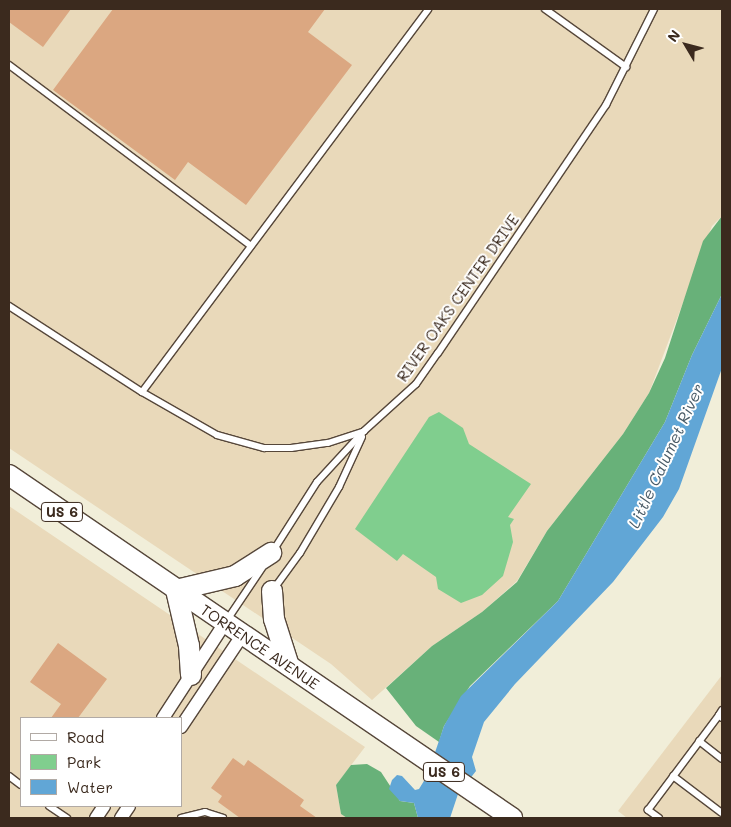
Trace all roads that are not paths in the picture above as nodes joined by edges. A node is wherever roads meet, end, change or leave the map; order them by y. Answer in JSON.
{"nodes":[{"id":1,"x":428,"y":9,"type":"edge"},
{"id":2,"x":545,"y":9,"type":"edge"},
{"id":3,"x":654,"y":9,"type":"edge"},
{"id":4,"x":9,"y":65,"type":"edge"},
{"id":5,"x":626,"y":67,"type":"junction"},
{"id":6,"x":251,"y":246,"type":"junction"},
{"id":7,"x":9,"y":306,"type":"edge"},
{"id":8,"x":142,"y":392,"type":"junction"},
{"id":9,"x":364,"y":431,"type":"junction"},
{"id":10,"x":9,"y":474,"type":"edge"},
{"id":11,"x":271,"y":553,"type":"junction"},
{"id":12,"x":176,"y":590,"type":"junction"},
{"id":13,"x":272,"y":591,"type":"joint"},
{"id":14,"x":225,"y":623,"type":"junction"},
{"id":15,"x":243,"y":634,"type":"junction"},
{"id":16,"x":289,"y":666,"type":"junction"},
{"id":17,"x":191,"y":675,"type":"junction"},
{"id":18,"x":721,"y":715,"type":"edge"},
{"id":19,"x":163,"y":717,"type":"edge"},
{"id":20,"x":182,"y":726,"type":"edge"},
{"id":21,"x":699,"y":741,"type":"junction"},
{"id":22,"x":722,"y":759,"type":"edge"},
{"id":23,"x":9,"y":776,"type":"edge"},
{"id":24,"x":673,"y":776,"type":"junction"},
{"id":25,"x":20,"y":784,"type":"edge"},
{"id":26,"x":50,"y":807,"type":"edge"},
{"id":27,"x":103,"y":807,"type":"edge"},
{"id":28,"x":128,"y":807,"type":"edge"},
{"id":29,"x":722,"y":812,"type":"edge"},
{"id":30,"x":67,"y":818,"type":"edge"},
{"id":31,"x":96,"y":818,"type":"edge"},
{"id":32,"x":121,"y":818,"type":"edge"},
{"id":33,"x":181,"y":818,"type":"edge"},
{"id":34,"x":223,"y":818,"type":"edge"},
{"id":35,"x":512,"y":818,"type":"edge"},
{"id":36,"x":659,"y":818,"type":"edge"}],
"edges":[{"from":1,"to":6,"type":"lane"},
{"from":2,"to":5,"type":"lane"},
{"from":3,"to":5,"type":"lane","name":"RIVER OAKS CENTER DRIVE"},
{"from":4,"to":6,"type":"lane"},
{"from":5,"to":9,"type":"lane","name":"RIVER OAKS CENTER DRIVE"},
{"from":6,"to":8,"type":"lane"},
{"from":7,"to":8,"type":"lane","name":"RIVER OAKS CENTER DRIVE"},
{"from":8,"to":9,"type":"lane","name":"RIVER OAKS CENTER DRIVE"},
{"from":9,"to":11,"type":"lane"},
{"from":9,"to":13,"type":"lane"},
{"from":10,"to":12,"type":"main road","name":"TORRENCE AVENUE","number":"US 6"},
{"from":11,"to":12,"type":"main road"},
{"from":11,"to":14,"type":"lane"},
{"from":12,"to":14,"type":"main road","name":"TORRENCE AVENUE","number":"US 6"},
{"from":12,"to":17,"type":"main road"},
{"from":13,"to":16,"type":"main road"},
{"from":14,"to":15,"type":"main road","name":"TORRENCE AVENUE","number":"US 6"},
{"from":14,"to":17,"type":"street"},
{"from":15,"to":16,"type":"main road","name":"TORRENCE AVENUE","number":"US 6"},
{"from":15,"to":20,"type":"street"},
{"from":16,"to":35,"type":"main road","name":"TORRENCE AVENUE","number":"US 6"},
{"from":17,"to":19,"type":"street"},
{"from":18,"to":21,"type":"lane"},
{"from":21,"to":22,"type":"lane"},
{"from":21,"to":24,"type":"lane"},
{"from":23,"to":25,"type":"lane"},
{"from":24,"to":29,"type":"lane"},
{"from":24,"to":36,"type":"lane"},
{"from":26,"to":30,"type":"lane"},
{"from":27,"to":31,"type":"street"},
{"from":28,"to":32,"type":"street"},
{"from":33,"to":34,"type":"lane"}]}
